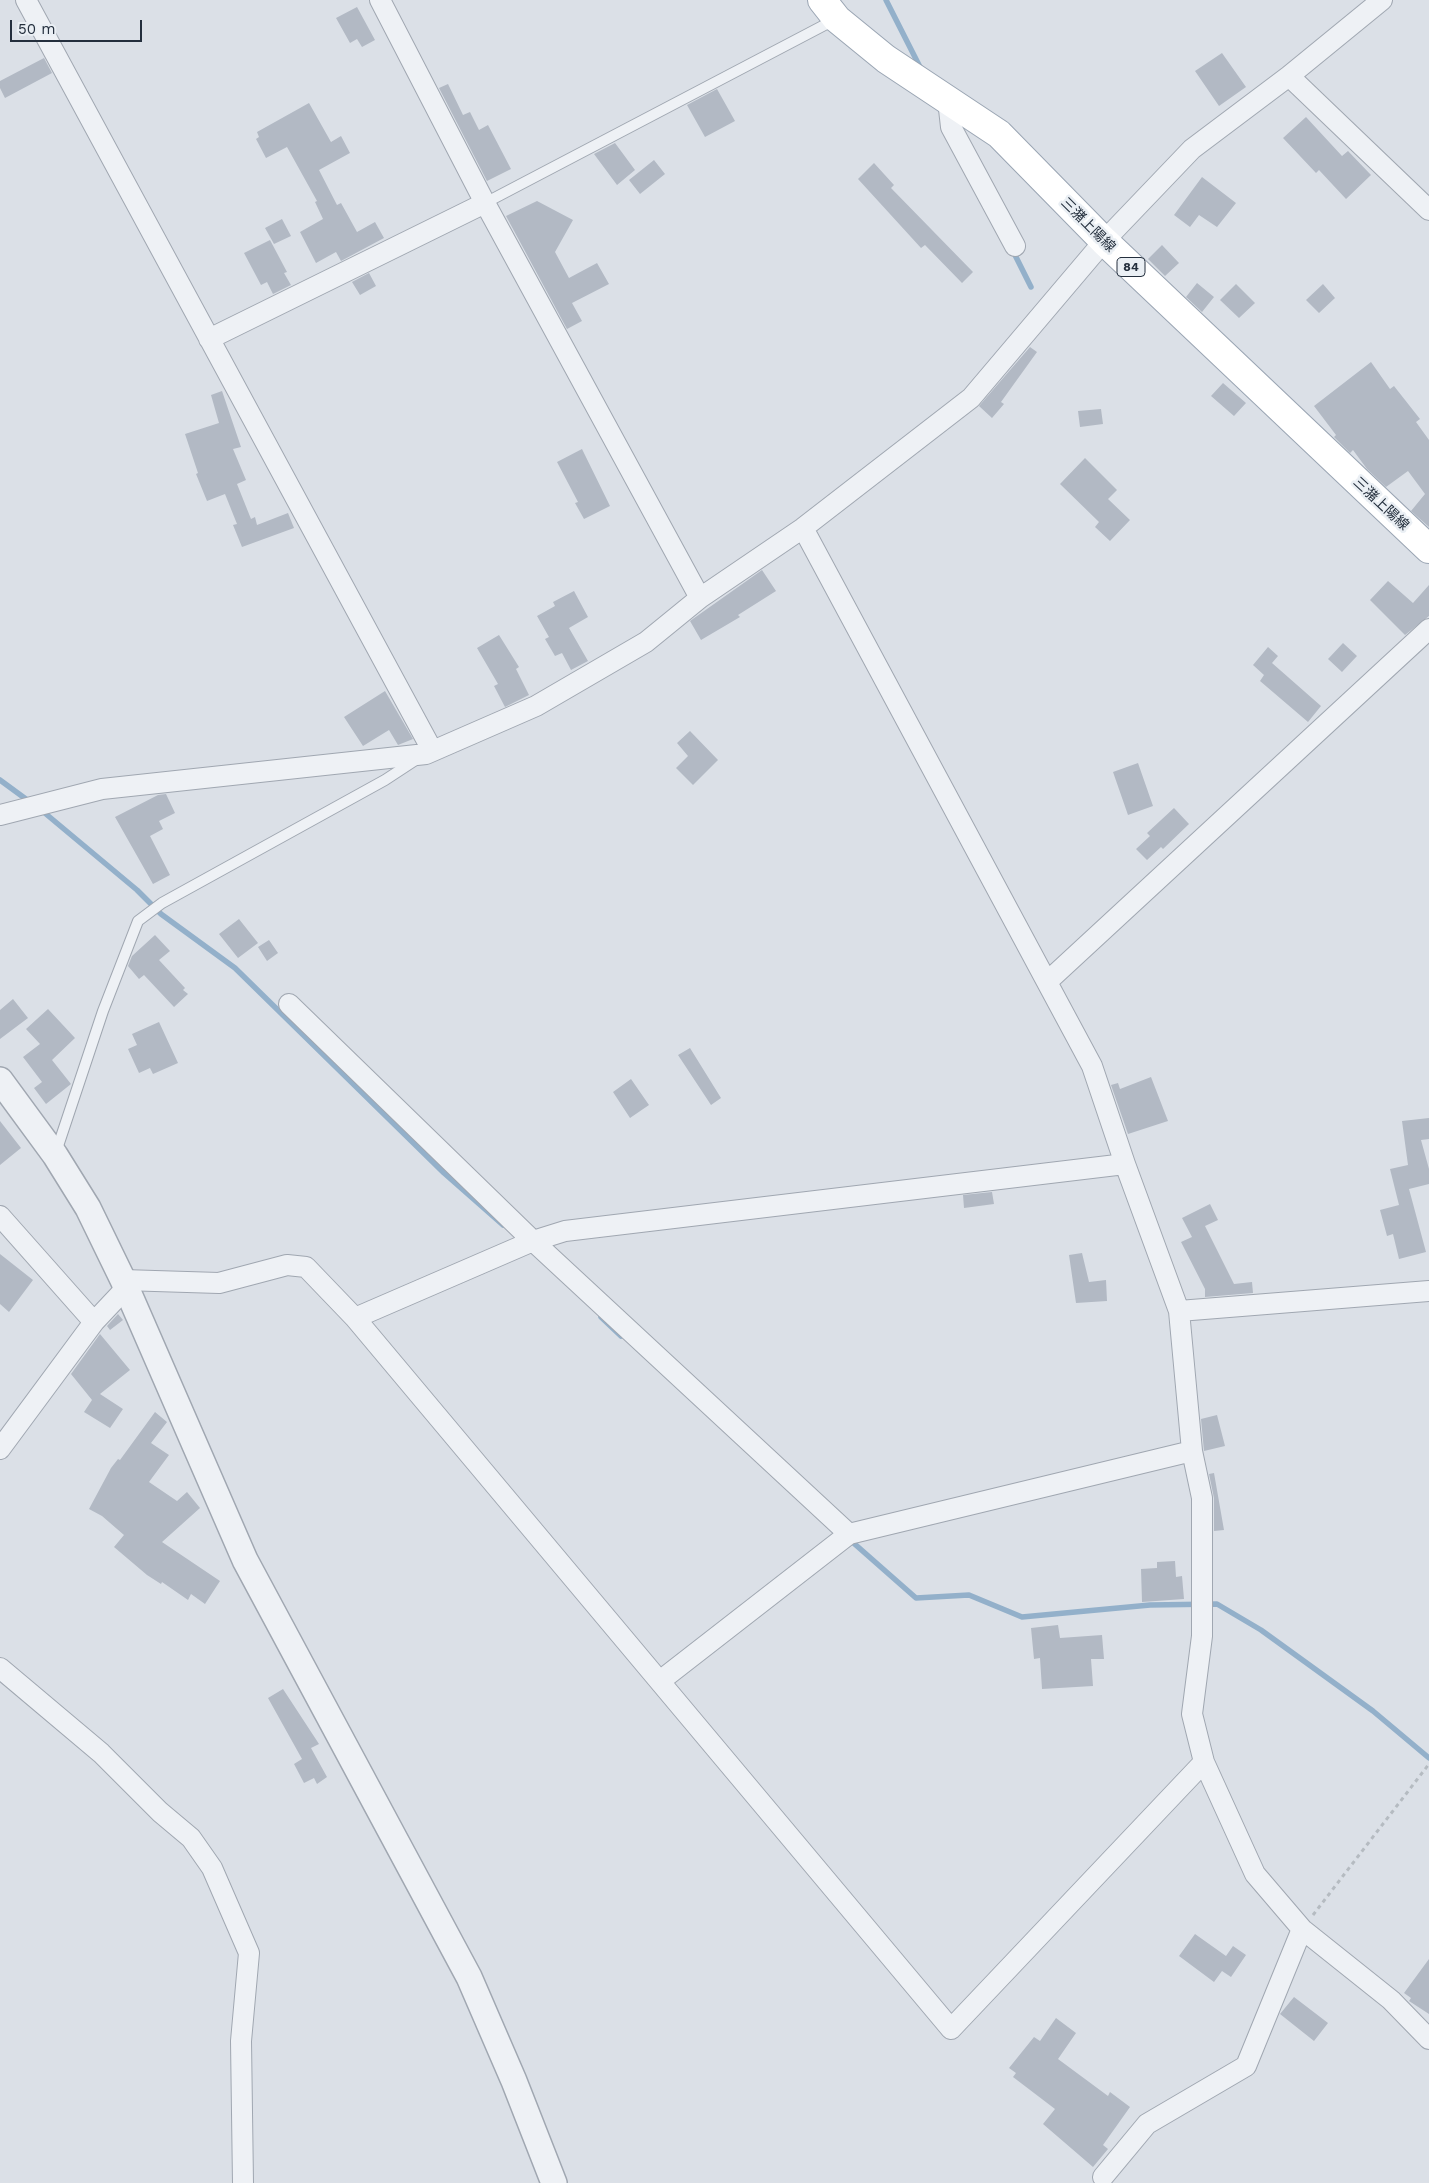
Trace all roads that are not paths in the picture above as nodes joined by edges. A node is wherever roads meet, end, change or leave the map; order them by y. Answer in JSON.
{"nodes":[{"id":1,"x":26,"y":0,"type":"edge"},
{"id":2,"x":380,"y":0,"type":"edge"},
{"id":3,"x":1382,"y":0,"type":"edge"},
{"id":4,"x":829,"y":9,"type":"edge"},
{"id":5,"x":1289,"y":76,"type":"junction"},
{"id":6,"x":948,"y":100,"type":"junction"},
{"id":7,"x":485,"y":203,"type":"junction"},
{"id":8,"x":1429,"y":210,"type":"edge"},
{"id":9,"x":1104,"y":241,"type":"junction"},
{"id":10,"x":1014,"y":246,"type":"dead end"},
{"id":11,"x":209,"y":339,"type":"junction"},
{"id":12,"x":803,"y":528,"type":"junction"},
{"id":13,"x":1429,"y":549,"type":"edge"},
{"id":14,"x":700,"y":598,"type":"junction"},
{"id":15,"x":1429,"y":630,"type":"edge"},
{"id":16,"x":429,"y":752,"type":"junction"},
{"id":17,"x":0,"y":815,"type":"edge"},
{"id":18,"x":1048,"y":981,"type":"junction"},
{"id":19,"x":290,"y":1004,"type":"dead end"},
{"id":20,"x":0,"y":1080,"type":"edge"},
{"id":21,"x":55,"y":1155,"type":"junction"},
{"id":22,"x":1125,"y":1164,"type":"junction"},
{"id":23,"x":0,"y":1216,"type":"edge"},
{"id":24,"x":532,"y":1241,"type":"junction"},
{"id":25,"x":124,"y":1284,"type":"junction"},
{"id":26,"x":1429,"y":1291,"type":"edge"},
{"id":27,"x":1179,"y":1311,"type":"junction"},
{"id":28,"x":355,"y":1318,"type":"junction"},
{"id":29,"x":94,"y":1322,"type":"junction"},
{"id":30,"x":0,"y":1449,"type":"edge"},
{"id":31,"x":1192,"y":1450,"type":"junction"},
{"id":32,"x":849,"y":1534,"type":"junction"},
{"id":33,"x":4,"y":1679,"type":"edge"},
{"id":34,"x":660,"y":1681,"type":"junction"},
{"id":35,"x":1204,"y":1762,"type":"junction"},
{"id":36,"x":1302,"y":1929,"type":"junction"},
{"id":37,"x":1426,"y":2028,"type":"edge"},
{"id":38,"x":1103,"y":2177,"type":"dead end"},
{"id":39,"x":243,"y":2183,"type":"edge"},
{"id":40,"x":554,"y":2183,"type":"edge"}],
"edges":[{"from":1,"to":11,"type":"street"},
{"from":2,"to":7,"type":"street"},
{"from":3,"to":5,"type":"street"},
{"from":4,"to":6,"type":"main road","name":"三潴上陽線","number":"84"},
{"from":4,"to":7,"type":"lane"},
{"from":5,"to":8,"type":"street"},
{"from":5,"to":9,"type":"street"},
{"from":6,"to":9,"type":"main road","name":"三潴上陽線","number":"84"},
{"from":6,"to":10,"type":"street"},
{"from":7,"to":11,"type":"street"},
{"from":7,"to":14,"type":"street"},
{"from":9,"to":12,"type":"street"},
{"from":9,"to":13,"type":"main road","name":"三潴上陽線","number":"84"},
{"from":11,"to":16,"type":"street"},
{"from":12,"to":14,"type":"street"},
{"from":12,"to":18,"type":"street"},
{"from":14,"to":16,"type":"street"},
{"from":15,"to":18,"type":"street"},
{"from":16,"to":17,"type":"street"},
{"from":16,"to":21,"type":"lane"},
{"from":18,"to":22,"type":"street"},
{"from":19,"to":24,"type":"street"},
{"from":20,"to":21,"type":"street"},
{"from":21,"to":25,"type":"street"},
{"from":22,"to":24,"type":"street"},
{"from":22,"to":27,"type":"street"},
{"from":23,"to":29,"type":"street"},
{"from":24,"to":28,"type":"street"},
{"from":24,"to":32,"type":"street"},
{"from":25,"to":28,"type":"street"},
{"from":25,"to":29,"type":"street"},
{"from":25,"to":40,"type":"street"},
{"from":26,"to":27,"type":"street"},
{"from":27,"to":31,"type":"street"},
{"from":28,"to":34,"type":"street"},
{"from":29,"to":30,"type":"street"},
{"from":31,"to":32,"type":"street"},
{"from":31,"to":35,"type":"street"},
{"from":32,"to":34,"type":"street"},
{"from":33,"to":39,"type":"street"},
{"from":34,"to":35,"type":"street"},
{"from":35,"to":36,"type":"street"},
{"from":36,"to":37,"type":"street"},
{"from":36,"to":38,"type":"street"}]}
